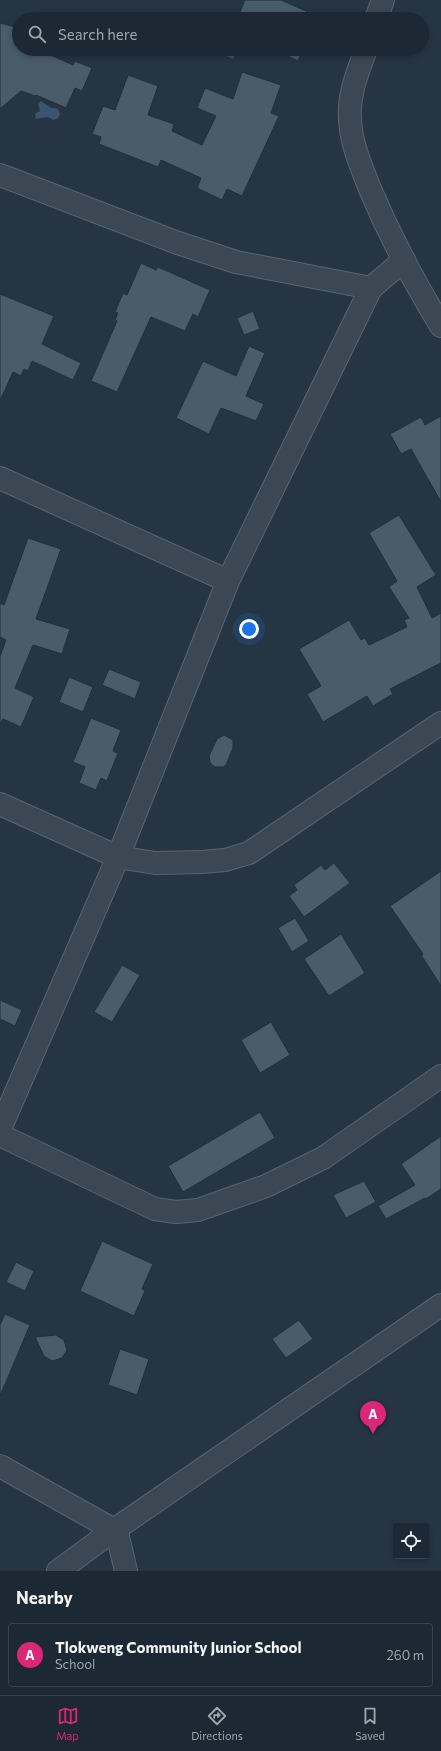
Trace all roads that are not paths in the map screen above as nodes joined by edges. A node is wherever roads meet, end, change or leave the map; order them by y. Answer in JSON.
{"nodes":[{"id":1,"x":383,"y":0,"type":"edge"},
{"id":2,"x":379,"y":12,"type":"edge"},
{"id":3,"x":364,"y":56,"type":"edge"},
{"id":4,"x":0,"y":175,"type":"edge"},
{"id":5,"x":404,"y":260,"type":"junction"},
{"id":6,"x":371,"y":288,"type":"junction"},
{"id":7,"x":434,"y":299,"type":"edge"},
{"id":8,"x":441,"y":326,"type":"edge"},
{"id":9,"x":0,"y":478,"type":"edge"},
{"id":10,"x":228,"y":581,"type":"junction"},
{"id":11,"x":441,"y":723,"type":"edge"},
{"id":12,"x":0,"y":804,"type":"edge"},
{"id":13,"x":118,"y":857,"type":"junction"},
{"id":14,"x":441,"y":1076,"type":"edge"},
{"id":15,"x":0,"y":1130,"type":"edge"},
{"id":16,"x":0,"y":1135,"type":"edge"},
{"id":17,"x":441,"y":1305,"type":"edge"},
{"id":18,"x":0,"y":1466,"type":"edge"},
{"id":19,"x":114,"y":1530,"type":"junction"},
{"id":20,"x":58,"y":1571,"type":"edge"},
{"id":21,"x":126,"y":1571,"type":"edge"}],
"edges":[{"from":1,"to":2,"type":"street"},
{"from":3,"to":5,"type":"street"},
{"from":4,"to":6,"type":"street"},
{"from":5,"to":6,"type":"street"},
{"from":5,"to":7,"type":"street"},
{"from":6,"to":10,"type":"street"},
{"from":7,"to":8,"type":"street"},
{"from":9,"to":10,"type":"street"},
{"from":10,"to":13,"type":"street"},
{"from":11,"to":13,"type":"street"},
{"from":12,"to":13,"type":"street"},
{"from":13,"to":15,"type":"street"},
{"from":14,"to":16,"type":"street"},
{"from":17,"to":19,"type":"street"},
{"from":18,"to":19,"type":"street"},
{"from":19,"to":20,"type":"street"},
{"from":19,"to":21,"type":"street"}]}
